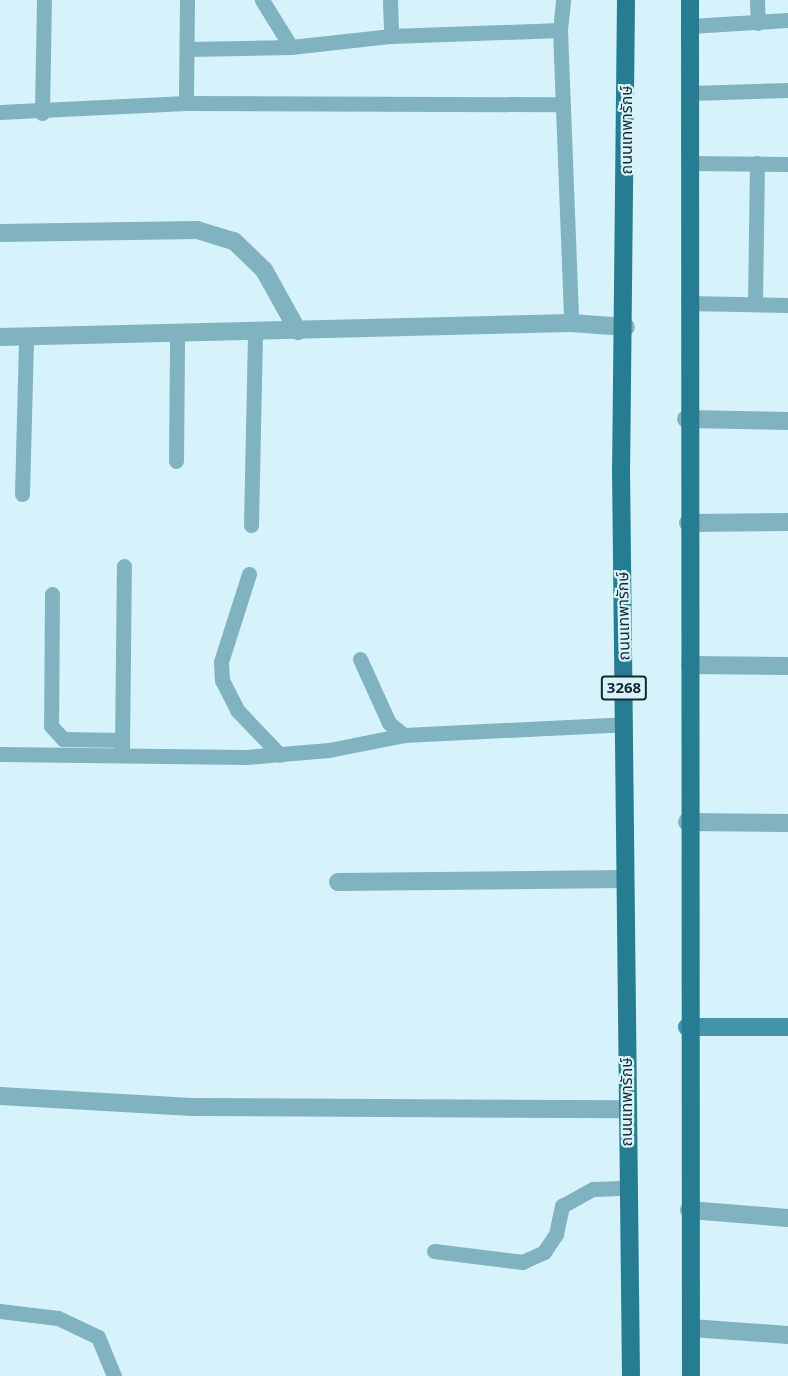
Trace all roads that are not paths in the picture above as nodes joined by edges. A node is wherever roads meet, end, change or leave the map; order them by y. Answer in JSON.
{"nodes":[{"id":1,"x":44,"y":0,"type":"edge"},
{"id":2,"x":187,"y":0,"type":"edge"},
{"id":3,"x":262,"y":0,"type":"edge"},
{"id":4,"x":390,"y":0,"type":"edge"},
{"id":5,"x":563,"y":0,"type":"edge"},
{"id":6,"x":626,"y":0,"type":"edge"},
{"id":7,"x":690,"y":0,"type":"edge"},
{"id":8,"x":757,"y":0,"type":"edge"},
{"id":9,"x":788,"y":20,"type":"edge"},
{"id":10,"x":758,"y":23,"type":"junction"},
{"id":11,"x":690,"y":26,"type":"junction"},
{"id":12,"x":560,"y":30,"type":"junction"},
{"id":13,"x":391,"y":36,"type":"junction"},
{"id":14,"x":291,"y":48,"type":"junction"},
{"id":15,"x":187,"y":49,"type":"junction"},
{"id":16,"x":788,"y":90,"type":"edge"},
{"id":17,"x":691,"y":93,"type":"junction"},
{"id":18,"x":186,"y":103,"type":"junction"},
{"id":19,"x":561,"y":104,"type":"junction"},
{"id":20,"x":0,"y":112,"type":"edge"},
{"id":21,"x":42,"y":112,"type":"junction"},
{"id":22,"x":690,"y":162,"type":"junction"},
{"id":23,"x":757,"y":163,"type":"junction"},
{"id":24,"x":788,"y":164,"type":"edge"},
{"id":25,"x":0,"y":233,"type":"edge"},
{"id":26,"x":688,"y":303,"type":"junction"},
{"id":27,"x":755,"y":304,"type":"junction"},
{"id":28,"x":788,"y":305,"type":"edge"},
{"id":29,"x":571,"y":323,"type":"junction"},
{"id":30,"x":626,"y":327,"type":"junction"},
{"id":31,"x":298,"y":331,"type":"junction"},
{"id":32,"x":255,"y":332,"type":"junction"},
{"id":33,"x":177,"y":334,"type":"junction"},
{"id":34,"x":26,"y":336,"type":"junction"},
{"id":35,"x":0,"y":337,"type":"edge"},
{"id":36,"x":686,"y":419,"type":"junction"},
{"id":37,"x":788,"y":422,"type":"edge"},
{"id":38,"x":176,"y":461,"type":"dead end"},
{"id":39,"x":22,"y":494,"type":"dead end"},
{"id":40,"x":788,"y":522,"type":"edge"},
{"id":41,"x":688,"y":523,"type":"junction"},
{"id":42,"x":251,"y":525,"type":"dead end"},
{"id":43,"x":124,"y":566,"type":"dead end"},
{"id":44,"x":249,"y":574,"type":"dead end"},
{"id":45,"x":52,"y":594,"type":"dead end"},
{"id":46,"x":360,"y":659,"type":"dead end"},
{"id":47,"x":690,"y":665,"type":"junction"},
{"id":48,"x":788,"y":666,"type":"edge"},
{"id":49,"x":625,"y":724,"type":"junction"},
{"id":50,"x":404,"y":735,"type":"junction"},
{"id":51,"x":122,"y":748,"type":"junction"},
{"id":52,"x":0,"y":754,"type":"edge"},
{"id":53,"x":280,"y":755,"type":"junction"},
{"id":54,"x":687,"y":822,"type":"junction"},
{"id":55,"x":788,"y":823,"type":"edge"},
{"id":56,"x":625,"y":879,"type":"junction"},
{"id":57,"x":338,"y":882,"type":"dead end"},
{"id":58,"x":687,"y":1027,"type":"junction"},
{"id":59,"x":788,"y":1027,"type":"edge"},
{"id":60,"x":0,"y":1096,"type":"edge"},
{"id":61,"x":627,"y":1109,"type":"junction"},
{"id":62,"x":627,"y":1188,"type":"junction"},
{"id":63,"x":689,"y":1210,"type":"junction"},
{"id":64,"x":788,"y":1218,"type":"edge"},
{"id":65,"x":434,"y":1251,"type":"dead end"},
{"id":66,"x":0,"y":1311,"type":"edge"},
{"id":67,"x":691,"y":1328,"type":"junction"},
{"id":68,"x":788,"y":1335,"type":"edge"},
{"id":69,"x":114,"y":1376,"type":"edge"},
{"id":70,"x":631,"y":1376,"type":"edge"},
{"id":71,"x":691,"y":1376,"type":"edge"}],
"edges":[{"from":1,"to":21,"type":"lane"},
{"from":2,"to":15,"type":"lane"},
{"from":3,"to":14,"type":"lane"},
{"from":4,"to":13,"type":"lane"},
{"from":5,"to":12,"type":"lane"},
{"from":6,"to":30,"type":"main road","name":"ถนนเทพารักษ์","number":"3268"},
{"from":7,"to":11,"type":"main road"},
{"from":8,"to":10,"type":"lane"},
{"from":9,"to":10,"type":"lane"},
{"from":10,"to":11,"type":"lane"},
{"from":11,"to":17,"type":"main road"},
{"from":12,"to":13,"type":"lane"},
{"from":12,"to":19,"type":"lane"},
{"from":13,"to":14,"type":"lane"},
{"from":14,"to":15,"type":"lane"},
{"from":15,"to":18,"type":"lane"},
{"from":16,"to":17,"type":"lane"},
{"from":17,"to":22,"type":"main road"},
{"from":18,"to":19,"type":"lane"},
{"from":18,"to":21,"type":"lane"},
{"from":19,"to":29,"type":"lane"},
{"from":20,"to":21,"type":"lane"},
{"from":22,"to":23,"type":"lane"},
{"from":22,"to":26,"type":"main road"},
{"from":23,"to":24,"type":"lane"},
{"from":23,"to":27,"type":"lane"},
{"from":25,"to":31,"type":"street"},
{"from":26,"to":27,"type":"lane"},
{"from":26,"to":36,"type":"main road"},
{"from":27,"to":28,"type":"lane"},
{"from":29,"to":30,"type":"street"},
{"from":29,"to":31,"type":"street"},
{"from":30,"to":49,"type":"main road","name":"ถนนเทพารักษ์","number":"3268"},
{"from":31,"to":32,"type":"street"},
{"from":32,"to":33,"type":"street"},
{"from":32,"to":42,"type":"lane"},
{"from":33,"to":34,"type":"street"},
{"from":33,"to":38,"type":"lane"},
{"from":34,"to":35,"type":"street"},
{"from":34,"to":39,"type":"lane"},
{"from":36,"to":37,"type":"street"},
{"from":36,"to":41,"type":"main road"},
{"from":40,"to":41,"type":"street"},
{"from":41,"to":47,"type":"main road"},
{"from":43,"to":51,"type":"lane"},
{"from":44,"to":53,"type":"lane"},
{"from":45,"to":51,"type":"lane"},
{"from":46,"to":50,"type":"lane"},
{"from":47,"to":48,"type":"street"},
{"from":47,"to":54,"type":"main road"},
{"from":49,"to":50,"type":"lane"},
{"from":49,"to":56,"type":"main road","name":"ถนนเทพารักษ์","number":"3268"},
{"from":50,"to":53,"type":"lane"},
{"from":51,"to":52,"type":"lane"},
{"from":51,"to":53,"type":"lane"},
{"from":54,"to":55,"type":"street"},
{"from":54,"to":58,"type":"main road"},
{"from":56,"to":57,"type":"street"},
{"from":56,"to":61,"type":"main road","name":"ถนนเทพารักษ์","number":"3268"},
{"from":58,"to":59,"type":"street"},
{"from":58,"to":63,"type":"main road"},
{"from":60,"to":61,"type":"street"},
{"from":61,"to":62,"type":"main road","name":"ถนนเทพารักษ์","number":"3268"},
{"from":62,"to":65,"type":"lane"},
{"from":62,"to":70,"type":"main road","name":"ถนนเทพารักษ์","number":"3268"},
{"from":63,"to":64,"type":"street"},
{"from":63,"to":67,"type":"main road"},
{"from":66,"to":69,"type":"lane"},
{"from":67,"to":68,"type":"street"},
{"from":67,"to":71,"type":"main road"}]}
